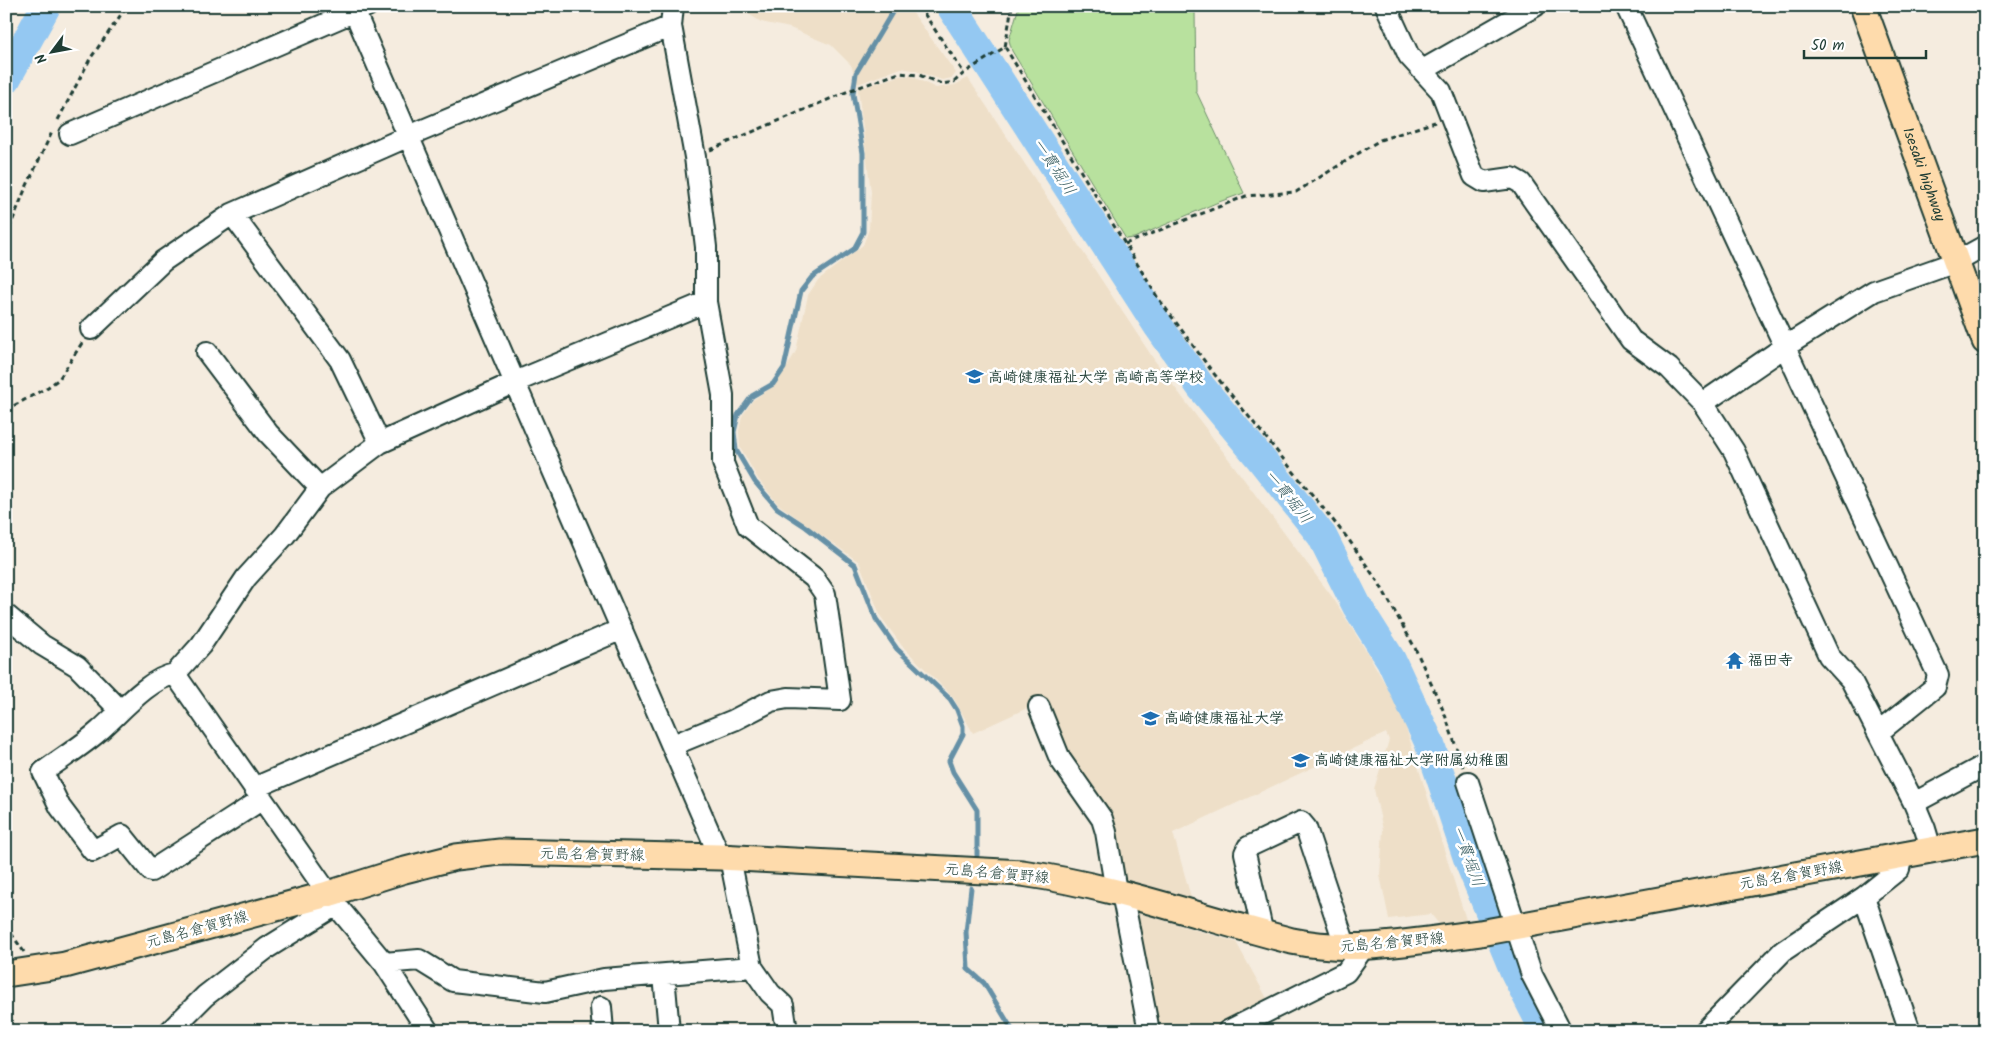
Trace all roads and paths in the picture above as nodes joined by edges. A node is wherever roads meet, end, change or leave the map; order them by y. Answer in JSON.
{"nodes":[{"id":1,"x":919,"y":6,"type":"edge"},
{"id":2,"x":1012,"y":6,"type":"edge"},
{"id":3,"x":1386,"y":6,"type":"edge"},
{"id":4,"x":1535,"y":6,"type":"edge"},
{"id":5,"x":1626,"y":6,"type":"edge"},
{"id":6,"x":358,"y":8,"type":"edge"},
{"id":7,"x":1868,"y":8,"type":"edge"},
{"id":8,"x":672,"y":16,"type":"edge"},
{"id":9,"x":1003,"y":48,"type":"junction"},
{"id":10,"x":1423,"y":70,"type":"junction"},
{"id":11,"x":964,"y":72,"type":"junction"},
{"id":12,"x":1451,"y":116,"type":"junction"},
{"id":13,"x":70,"y":134,"type":"dead end"},
{"id":14,"x":409,"y":136,"type":"junction"},
{"id":15,"x":696,"y":157,"type":"junction"},
{"id":16,"x":232,"y":214,"type":"junction"},
{"id":17,"x":1125,"y":244,"type":"junction"},
{"id":18,"x":1985,"y":246,"type":"edge"},
{"id":19,"x":1956,"y":262,"type":"junction"},
{"id":20,"x":706,"y":302,"type":"junction"},
{"id":21,"x":92,"y":329,"type":"joint"},
{"id":22,"x":1985,"y":341,"type":"edge"},
{"id":23,"x":1786,"y":346,"type":"junction"},
{"id":24,"x":208,"y":352,"type":"dead end"},
{"id":25,"x":515,"y":382,"type":"junction"},
{"id":26,"x":1703,"y":403,"type":"junction"},
{"id":27,"x":6,"y":410,"type":"edge"},
{"id":28,"x":380,"y":443,"type":"junction"},
{"id":29,"x":320,"y":488,"type":"junction"},
{"id":30,"x":6,"y":615,"type":"edge"},
{"id":31,"x":622,"y":629,"type":"junction"},
{"id":32,"x":176,"y":674,"type":"junction"},
{"id":33,"x":1039,"y":708,"type":"dead end"},
{"id":34,"x":120,"y":710,"type":"junction"},
{"id":35,"x":1879,"y":732,"type":"junction"},
{"id":36,"x":673,"y":745,"type":"junction"},
{"id":37,"x":1985,"y":765,"type":"edge"},
{"id":38,"x":1468,"y":782,"type":"joint"},
{"id":39,"x":258,"y":794,"type":"junction"},
{"id":40,"x":1914,"y":803,"type":"junction"},
{"id":41,"x":1985,"y":840,"type":"edge"},
{"id":42,"x":1931,"y":849,"type":"junction"},
{"id":43,"x":1902,"y":854,"type":"junction"},
{"id":44,"x":725,"y":858,"type":"junction"},
{"id":45,"x":1119,"y":892,"type":"junction"},
{"id":46,"x":1864,"y":897,"type":"junction"},
{"id":47,"x":332,"y":900,"type":"junction"},
{"id":48,"x":6,"y":926,"type":"edge"},
{"id":49,"x":1515,"y":927,"type":"junction"},
{"id":50,"x":1263,"y":934,"type":"junction"},
{"id":51,"x":1355,"y":947,"type":"junction"},
{"id":52,"x":384,"y":963,"type":"junction"},
{"id":53,"x":752,"y":967,"type":"junction"},
{"id":54,"x":16,"y":973,"type":"edge"},
{"id":55,"x":664,"y":975,"type":"junction"},
{"id":56,"x":601,"y":1006,"type":"dead end"},
{"id":57,"x":170,"y":1031,"type":"edge"},
{"id":58,"x":428,"y":1031,"type":"edge"},
{"id":59,"x":603,"y":1031,"type":"edge"},
{"id":60,"x":669,"y":1031,"type":"edge"},
{"id":61,"x":787,"y":1031,"type":"edge"},
{"id":62,"x":1150,"y":1031,"type":"edge"},
{"id":63,"x":1228,"y":1031,"type":"edge"},
{"id":64,"x":1561,"y":1031,"type":"edge"},
{"id":65,"x":1705,"y":1031,"type":"edge"},
{"id":66,"x":1910,"y":1031,"type":"edge"}],
"edges":[{"from":1,"to":11,"type":"path"},
{"from":2,"to":9,"type":"path"},
{"from":3,"to":10,"type":"street"},
{"from":4,"to":10,"type":"street"},
{"from":5,"to":23,"type":"street"},
{"from":6,"to":13,"type":"street"},
{"from":6,"to":14,"type":"street"},
{"from":7,"to":19,"type":"main road","name":"Isesaki highway"},
{"from":8,"to":14,"type":"street"},
{"from":8,"to":15,"type":"street"},
{"from":9,"to":11,"type":"path"},
{"from":9,"to":17,"type":"path"},
{"from":10,"to":12,"type":"street"},
{"from":11,"to":15,"type":"path"},
{"from":12,"to":17,"type":"path"},
{"from":12,"to":26,"type":"street"},
{"from":14,"to":16,"type":"street"},
{"from":14,"to":25,"type":"street"},
{"from":15,"to":20,"type":"street"},
{"from":16,"to":21,"type":"street"},
{"from":16,"to":28,"type":"street"},
{"from":17,"to":38,"type":"path"},
{"from":18,"to":19,"type":"street"},
{"from":19,"to":22,"type":"main road","name":"Isesaki highway"},
{"from":19,"to":23,"type":"street"},
{"from":20,"to":25,"type":"street"},
{"from":20,"to":36,"type":"street"},
{"from":21,"to":27,"type":"path"},
{"from":23,"to":26,"type":"street"},
{"from":23,"to":35,"type":"street"},
{"from":24,"to":29,"type":"street"},
{"from":25,"to":28,"type":"street"},
{"from":25,"to":31,"type":"street"},
{"from":26,"to":35,"type":"street"},
{"from":28,"to":29,"type":"street"},
{"from":29,"to":32,"type":"street"},
{"from":30,"to":34,"type":"street"},
{"from":31,"to":36,"type":"street"},
{"from":31,"to":39,"type":"street"},
{"from":32,"to":34,"type":"street"},
{"from":32,"to":39,"type":"street"},
{"from":33,"to":45,"type":"street"},
{"from":34,"to":39,"type":"street"},
{"from":35,"to":40,"type":"street"},
{"from":36,"to":44,"type":"street"},
{"from":37,"to":40,"type":"street"},
{"from":38,"to":49,"type":"street"},
{"from":39,"to":47,"type":"street"},
{"from":40,"to":42,"type":"street"},
{"from":41,"to":42,"type":"main road","name":"元島名倉賀野線"},
{"from":42,"to":43,"type":"main road","name":"元島名倉賀野線"},
{"from":43,"to":46,"type":"street"},
{"from":43,"to":49,"type":"main road","name":"元島名倉賀野線"},
{"from":44,"to":45,"type":"main road","name":"元島名倉賀野線"},
{"from":44,"to":47,"type":"main road","name":"元島名倉賀野線"},
{"from":44,"to":53,"type":"street"},
{"from":45,"to":50,"type":"main road","name":"元島名倉賀野線"},
{"from":45,"to":62,"type":"street"},
{"from":46,"to":65,"type":"street"},
{"from":46,"to":66,"type":"street"},
{"from":47,"to":52,"type":"street"},
{"from":47,"to":54,"type":"main road","name":"元島名倉賀野線"},
{"from":47,"to":57,"type":"street"},
{"from":48,"to":54,"type":"path"},
{"from":49,"to":51,"type":"main road","name":"元島名倉賀野線"},
{"from":49,"to":64,"type":"street"},
{"from":50,"to":51,"type":"main road","name":"元島名倉賀野線"},
{"from":50,"to":51,"type":"street"},
{"from":51,"to":63,"type":"street"},
{"from":52,"to":55,"type":"street"},
{"from":52,"to":58,"type":"street"},
{"from":53,"to":55,"type":"street"},
{"from":53,"to":61,"type":"street"},
{"from":55,"to":60,"type":"street"},
{"from":56,"to":59,"type":"street"}]}
